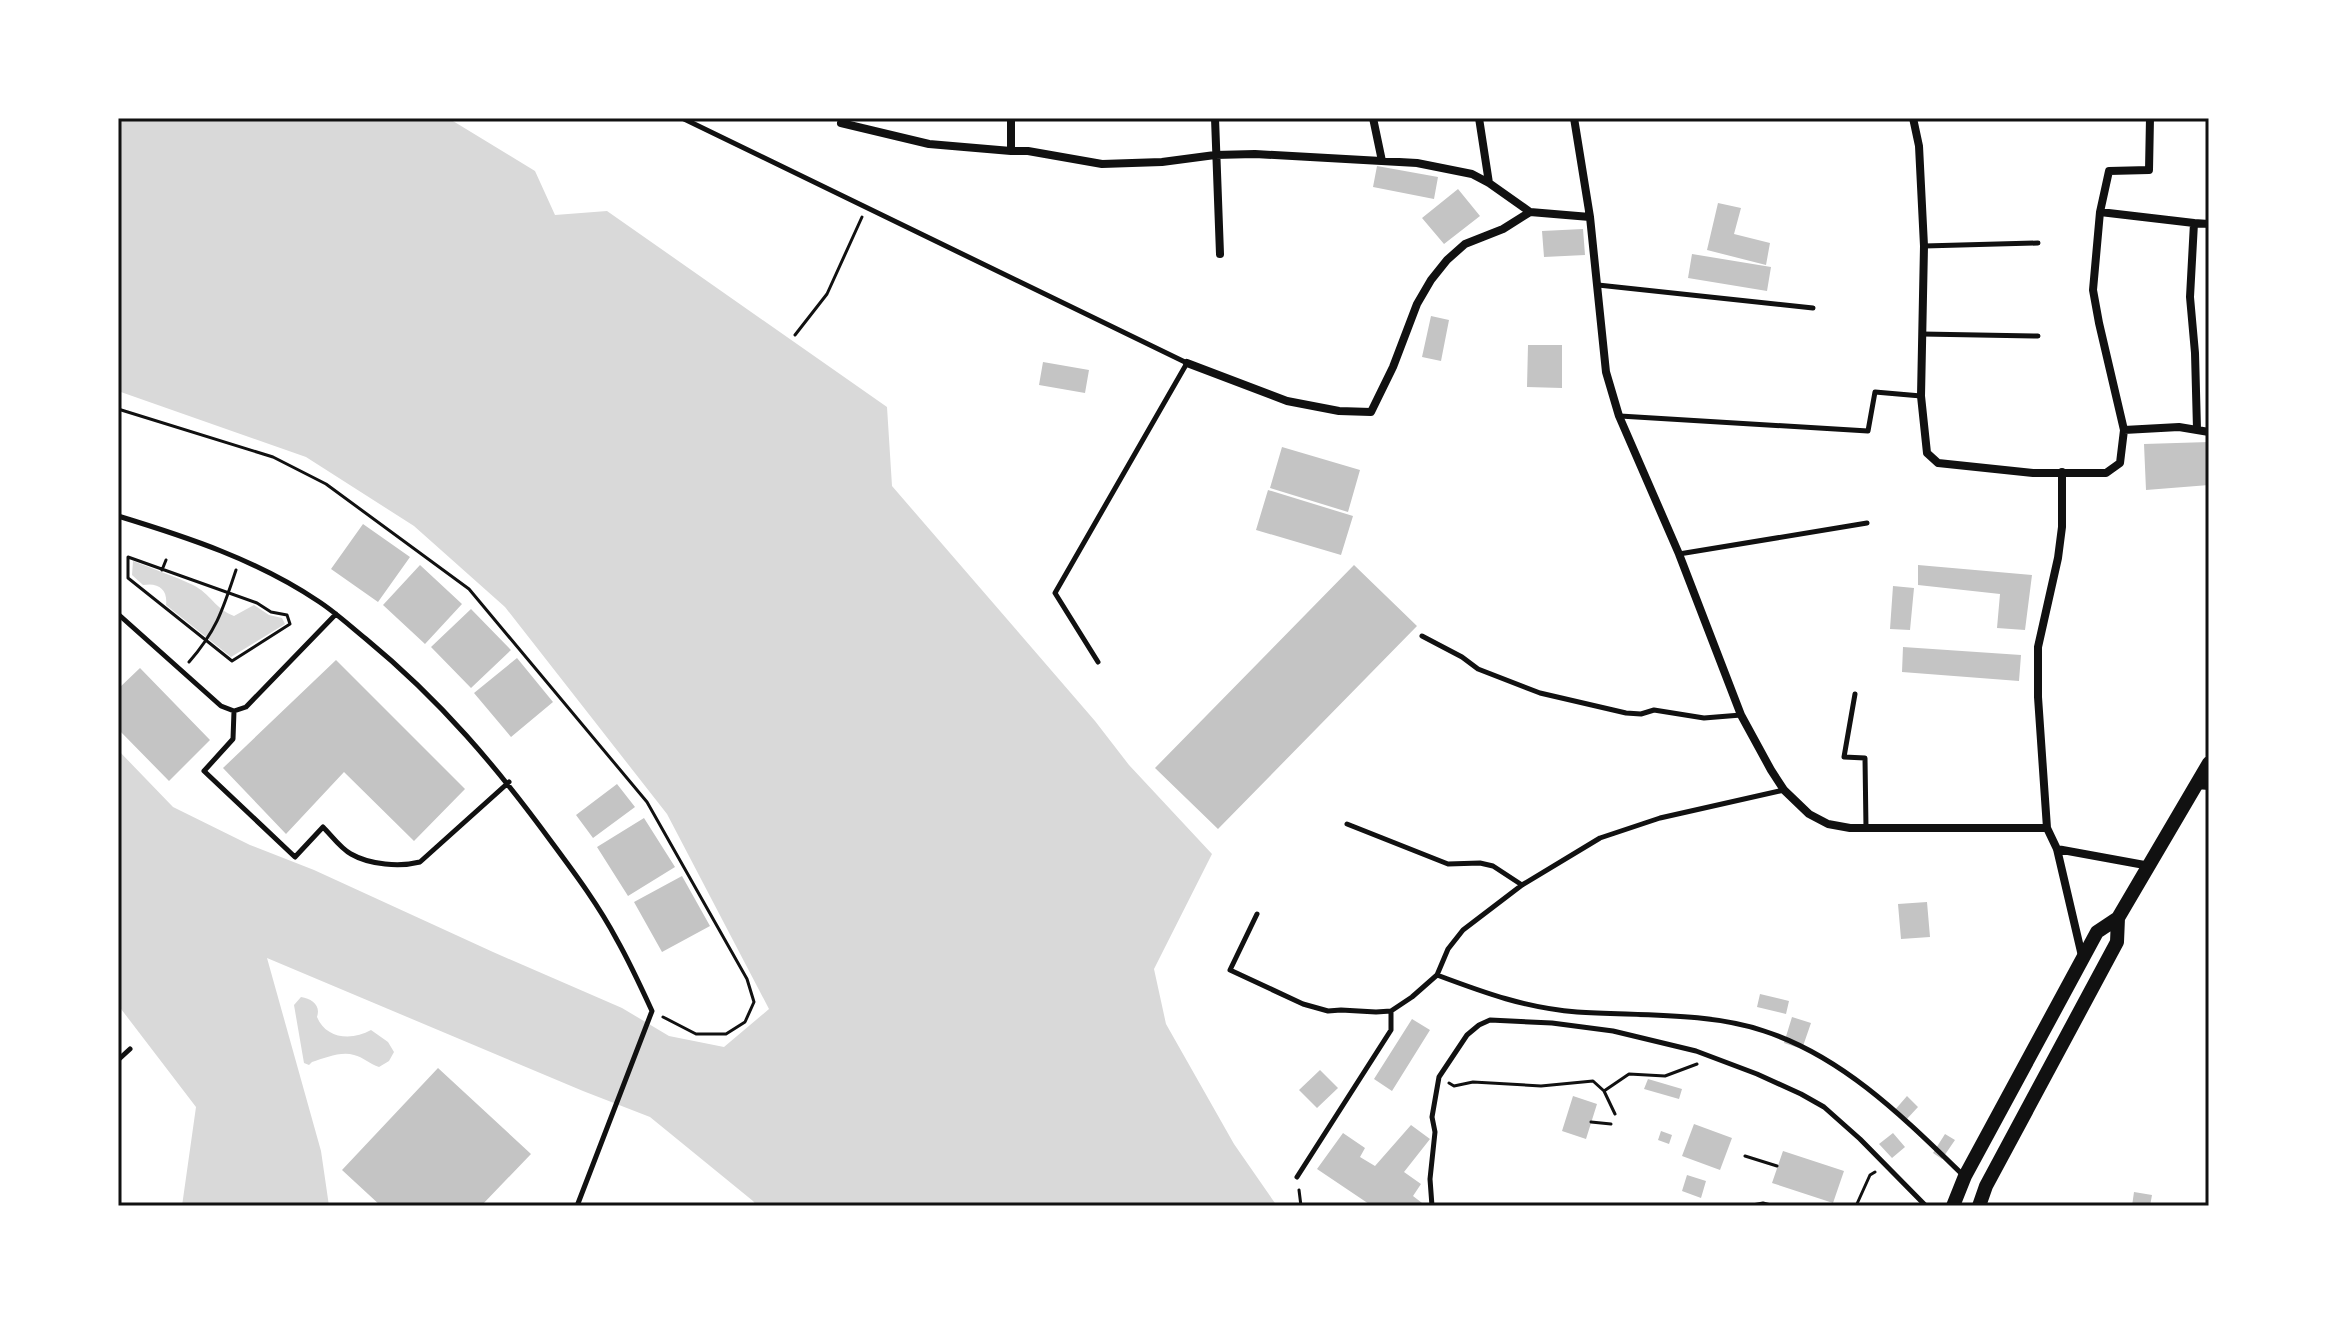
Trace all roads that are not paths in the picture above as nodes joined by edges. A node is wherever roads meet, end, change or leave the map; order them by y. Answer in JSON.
{"nodes":[{"id":1,"x":682,"y":118,"type":"edge"},
{"id":2,"x":1011,"y":118,"type":"edge"},
{"id":3,"x":1215,"y":118,"type":"edge"},
{"id":4,"x":1373,"y":118,"type":"edge"},
{"id":5,"x":1479,"y":118,"type":"edge"},
{"id":6,"x":1574,"y":118,"type":"edge"},
{"id":7,"x":1913,"y":118,"type":"edge"},
{"id":8,"x":2150,"y":118,"type":"edge"},
{"id":9,"x":841,"y":123,"type":"dead end"},
{"id":10,"x":1011,"y":151,"type":"junction"},
{"id":11,"x":1215,"y":155,"type":"junction"},
{"id":12,"x":1382,"y":161,"type":"junction"},
{"id":13,"x":1489,"y":183,"type":"junction"},
{"id":14,"x":1530,"y":212,"type":"junction"},
{"id":15,"x":2100,"y":212,"type":"junction"},
{"id":16,"x":1590,"y":217,"type":"junction"},
{"id":17,"x":2194,"y":223,"type":"junction"},
{"id":18,"x":2209,"y":224,"type":"edge"},
{"id":19,"x":2038,"y":243,"type":"dead end"},
{"id":20,"x":1924,"y":246,"type":"junction"},
{"id":21,"x":1220,"y":254,"type":"dead end"},
{"id":22,"x":1598,"y":285,"type":"junction"},
{"id":23,"x":1813,"y":308,"type":"dead end"},
{"id":24,"x":1921,"y":334,"type":"junction"},
{"id":25,"x":2038,"y":336,"type":"dead end"},
{"id":26,"x":1187,"y":363,"type":"junction"},
{"id":27,"x":1921,"y":396,"type":"junction"},
{"id":28,"x":1619,"y":416,"type":"junction"},
{"id":29,"x":2197,"y":429,"type":"junction"},
{"id":30,"x":2124,"y":430,"type":"junction"},
{"id":31,"x":2209,"y":432,"type":"edge"},
{"id":32,"x":2062,"y":472,"type":"junction"},
{"id":33,"x":118,"y":516,"type":"edge"},
{"id":34,"x":1867,"y":523,"type":"dead end"},
{"id":35,"x":1679,"y":554,"type":"junction"},
{"id":36,"x":118,"y":614,"type":"edge"},
{"id":37,"x":336,"y":614,"type":"junction"},
{"id":38,"x":1422,"y":636,"type":"dead end"},
{"id":39,"x":1098,"y":662,"type":"dead end"},
{"id":40,"x":1855,"y":694,"type":"dead end"},
{"id":41,"x":234,"y":711,"type":"junction"},
{"id":42,"x":1741,"y":715,"type":"junction"},
{"id":43,"x":2209,"y":763,"type":"edge"},
{"id":44,"x":509,"y":782,"type":"junction"},
{"id":45,"x":2202,"y":786,"type":"edge"},
{"id":46,"x":1784,"y":790,"type":"junction"},
{"id":47,"x":1347,"y":824,"type":"dead end"},
{"id":48,"x":1866,"y":828,"type":"junction"},
{"id":49,"x":2047,"y":828,"type":"junction"},
{"id":50,"x":2057,"y":849,"type":"junction"},
{"id":51,"x":2150,"y":866,"type":"junction"},
{"id":52,"x":1522,"y":885,"type":"junction"},
{"id":53,"x":1257,"y":914,"type":"dead end"},
{"id":54,"x":2118,"y":918,"type":"junction"},
{"id":55,"x":2083,"y":960,"type":"junction"},
{"id":56,"x":1437,"y":975,"type":"junction"},
{"id":57,"x":1391,"y":1011,"type":"junction"},
{"id":58,"x":130,"y":1049,"type":"dead end"},
{"id":59,"x":118,"y":1060,"type":"edge"},
{"id":60,"x":1965,"y":1176,"type":"junction"},
{"id":61,"x":1297,"y":1177,"type":"road end"},
{"id":62,"x":577,"y":1206,"type":"edge"},
{"id":63,"x":1432,"y":1206,"type":"edge"},
{"id":64,"x":1926,"y":1206,"type":"edge"},
{"id":65,"x":1953,"y":1206,"type":"edge"},
{"id":66,"x":1979,"y":1206,"type":"edge"}],
"edges":[{"from":1,"to":26,"type":"lane"},
{"from":2,"to":10,"type":"street"},
{"from":3,"to":11,"type":"street"},
{"from":4,"to":12,"type":"street"},
{"from":5,"to":13,"type":"street"},
{"from":6,"to":16,"type":"street"},
{"from":7,"to":20,"type":"street"},
{"from":8,"to":15,"type":"street"},
{"from":9,"to":10,"type":"street"},
{"from":10,"to":11,"type":"street"},
{"from":11,"to":12,"type":"street"},
{"from":11,"to":21,"type":"street"},
{"from":12,"to":13,"type":"street"},
{"from":13,"to":14,"type":"street"},
{"from":14,"to":16,"type":"street"},
{"from":14,"to":26,"type":"street"},
{"from":15,"to":17,"type":"street"},
{"from":15,"to":30,"type":"street"},
{"from":16,"to":22,"type":"street"},
{"from":17,"to":18,"type":"street"},
{"from":17,"to":29,"type":"street"},
{"from":19,"to":20,"type":"lane"},
{"from":20,"to":24,"type":"street"},
{"from":22,"to":23,"type":"lane"},
{"from":22,"to":28,"type":"street"},
{"from":24,"to":25,"type":"lane"},
{"from":24,"to":27,"type":"street"},
{"from":26,"to":39,"type":"lane"},
{"from":27,"to":28,"type":"lane"},
{"from":27,"to":32,"type":"street"},
{"from":28,"to":35,"type":"street"},
{"from":29,"to":30,"type":"street"},
{"from":29,"to":31,"type":"street"},
{"from":30,"to":32,"type":"street"},
{"from":32,"to":49,"type":"street"},
{"from":33,"to":37,"type":"lane"},
{"from":34,"to":35,"type":"lane"},
{"from":35,"to":42,"type":"street"},
{"from":36,"to":41,"type":"lane"},
{"from":37,"to":41,"type":"lane"},
{"from":37,"to":44,"type":"lane"},
{"from":38,"to":42,"type":"lane"},
{"from":40,"to":48,"type":"lane"},
{"from":41,"to":44,"type":"lane"},
{"from":42,"to":46,"type":"street"},
{"from":43,"to":45,"type":"main road"},
{"from":44,"to":62,"type":"lane"},
{"from":45,"to":51,"type":"main road"},
{"from":46,"to":48,"type":"street"},
{"from":46,"to":52,"type":"lane"},
{"from":47,"to":52,"type":"lane"},
{"from":48,"to":49,"type":"street"},
{"from":49,"to":50,"type":"street"},
{"from":50,"to":51,"type":"street"},
{"from":50,"to":55,"type":"street"},
{"from":51,"to":54,"type":"main road"},
{"from":52,"to":56,"type":"lane"},
{"from":53,"to":57,"type":"lane"},
{"from":54,"to":55,"type":"main road"},
{"from":54,"to":66,"type":"main road"},
{"from":55,"to":60,"type":"main road"},
{"from":56,"to":57,"type":"lane"},
{"from":56,"to":60,"type":"lane"},
{"from":57,"to":61,"type":"lane"},
{"from":58,"to":59,"type":"lane"},
{"from":60,"to":65,"type":"main road"},
{"from":63,"to":64,"type":"lane"}]}
